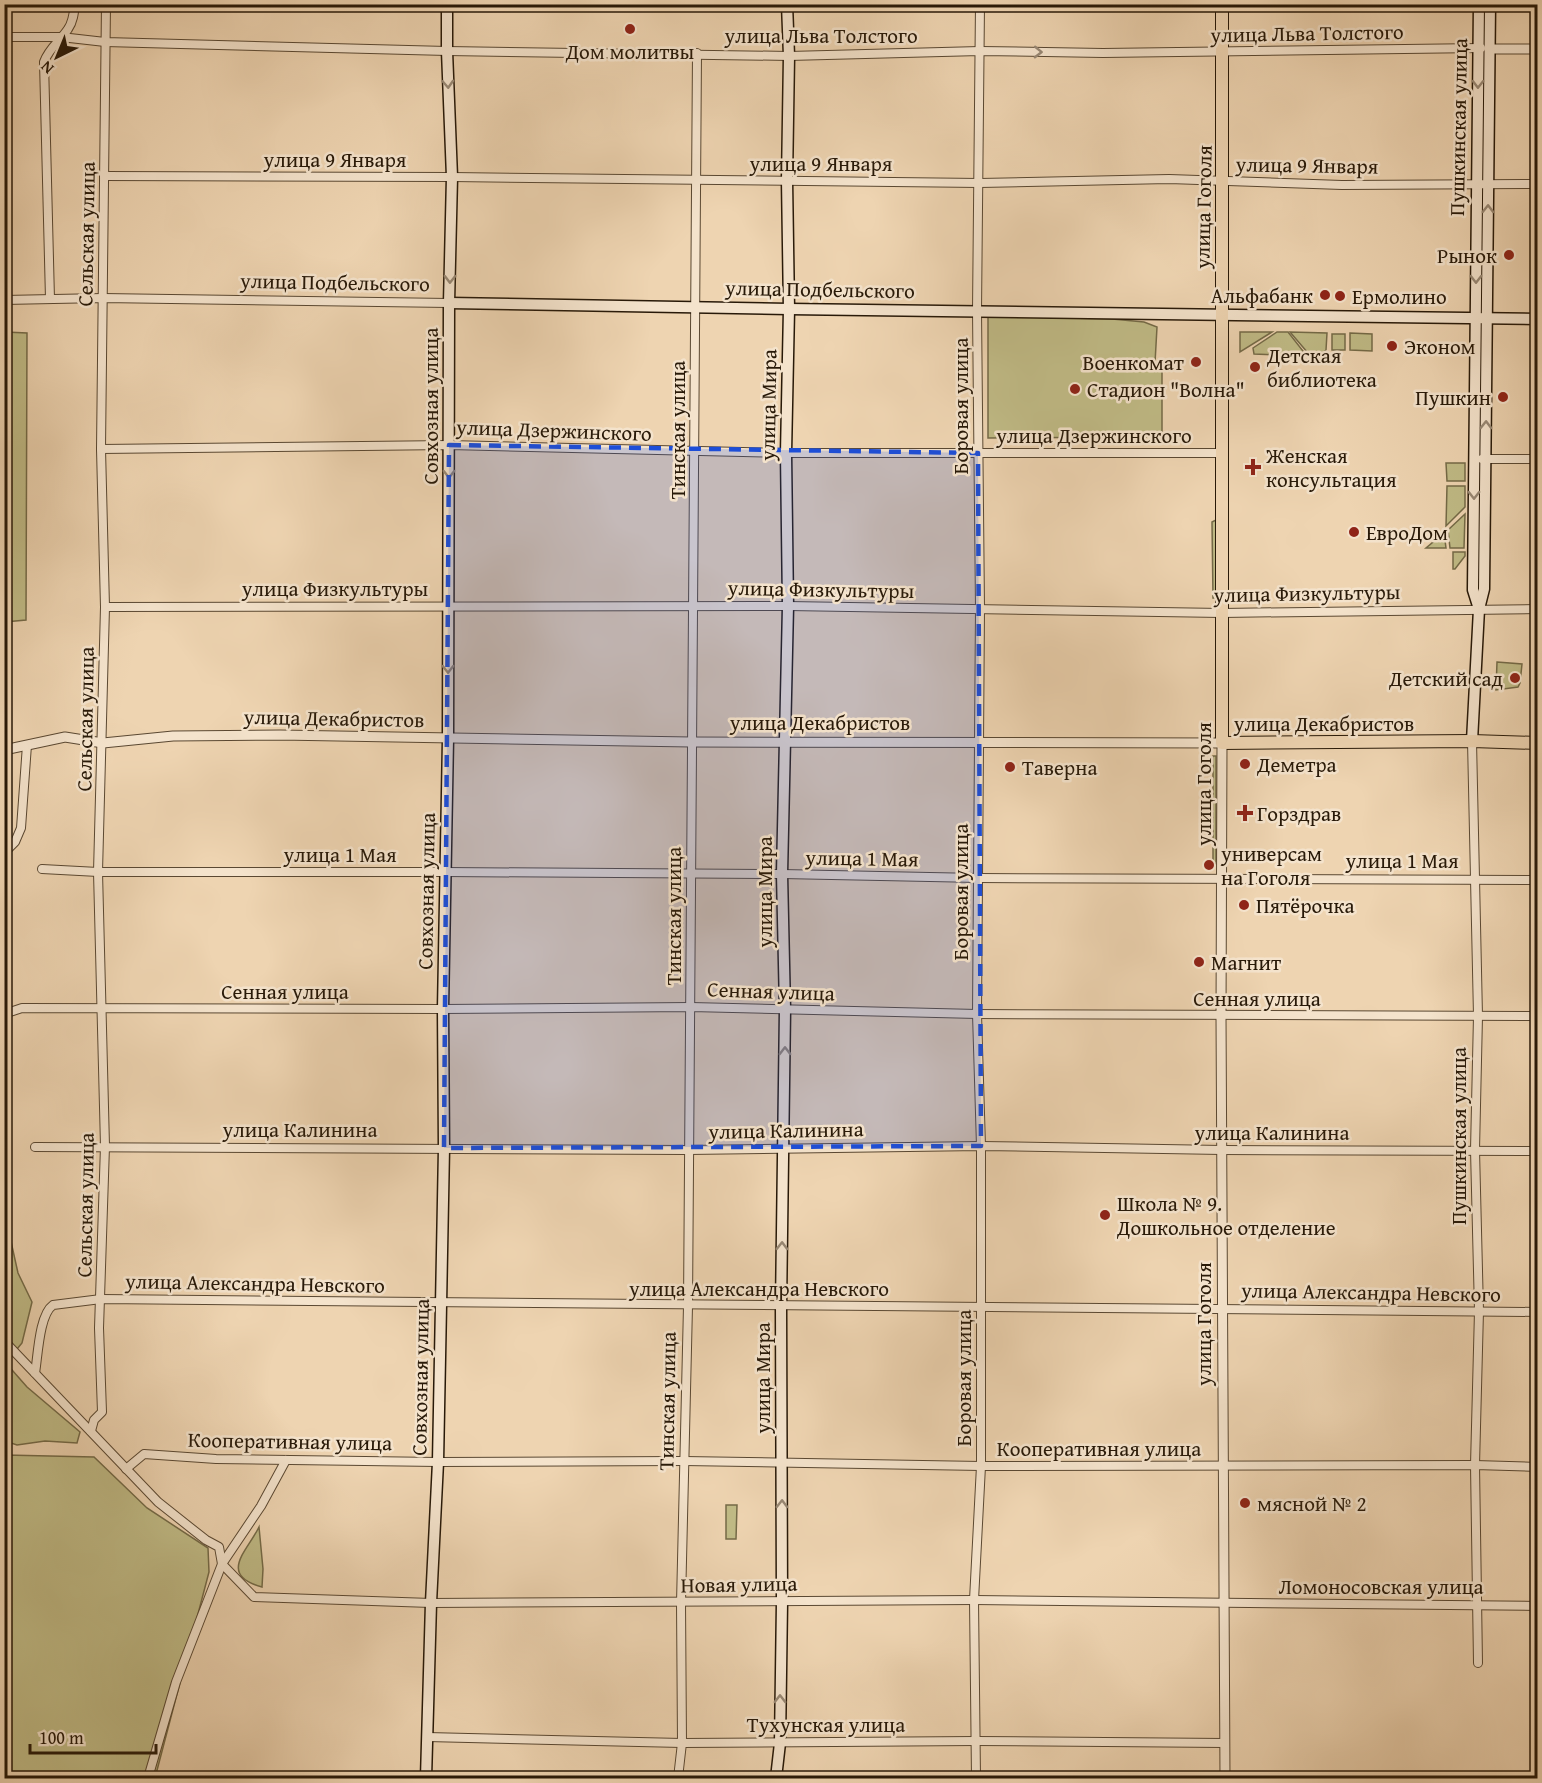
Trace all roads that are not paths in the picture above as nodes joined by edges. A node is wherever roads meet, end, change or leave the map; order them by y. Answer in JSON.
{"nodes":[{"id":1,"x":75,"y":4,"type":"edge"},
{"id":2,"x":106,"y":4,"type":"edge"},
{"id":3,"x":447,"y":4,"type":"edge"},
{"id":4,"x":787,"y":4,"type":"edge"},
{"id":5,"x":980,"y":4,"type":"edge"},
{"id":6,"x":1222,"y":4,"type":"edge"},
{"id":7,"x":1479,"y":4,"type":"edge"},
{"id":8,"x":1490,"y":4,"type":"edge"},
{"id":9,"x":4,"y":37,"type":"edge"},
{"id":10,"x":61,"y":38,"type":"junction"},
{"id":11,"x":105,"y":42,"type":"junction"},
{"id":12,"x":1484,"y":48,"type":"junction"},
{"id":13,"x":1538,"y":49,"type":"edge"},
{"id":14,"x":447,"y":51,"type":"junction"},
{"id":15,"x":980,"y":51,"type":"junction"},
{"id":16,"x":1224,"y":52,"type":"junction"},
{"id":17,"x":697,"y":53,"type":"junction"},
{"id":18,"x":789,"y":56,"type":"junction"},
{"id":19,"x":104,"y":176,"type":"junction"},
{"id":20,"x":452,"y":177,"type":"junction"},
{"id":21,"x":787,"y":180,"type":"junction"},
{"id":22,"x":695,"y":181,"type":"junction"},
{"id":23,"x":1224,"y":182,"type":"junction"},
{"id":24,"x":980,"y":183,"type":"junction"},
{"id":25,"x":1482,"y":183,"type":"junction"},
{"id":26,"x":1538,"y":184,"type":"edge"},
{"id":27,"x":50,"y":298,"type":"junction"},
{"id":28,"x":103,"y":298,"type":"junction"},
{"id":29,"x":4,"y":300,"type":"edge"},
{"id":30,"x":449,"y":303,"type":"junction"},
{"id":31,"x":696,"y":307,"type":"junction"},
{"id":32,"x":789,"y":309,"type":"junction"},
{"id":33,"x":977,"y":311,"type":"junction"},
{"id":34,"x":1222,"y":315,"type":"junction"},
{"id":35,"x":1481,"y":318,"type":"junction"},
{"id":36,"x":1538,"y":319,"type":"edge"},
{"id":37,"x":449,"y":445,"type":"junction"},
{"id":38,"x":101,"y":449,"type":"junction"},
{"id":39,"x":694,"y":452,"type":"junction"},
{"id":40,"x":786,"y":453,"type":"junction"},
{"id":41,"x":978,"y":453,"type":"junction"},
{"id":42,"x":1222,"y":453,"type":"junction"},
{"id":43,"x":1480,"y":459,"type":"junction"},
{"id":44,"x":1538,"y":459,"type":"edge"},
{"id":45,"x":448,"y":606,"type":"junction"},
{"id":46,"x":694,"y":606,"type":"junction"},
{"id":47,"x":788,"y":606,"type":"junction"},
{"id":48,"x":105,"y":607,"type":"junction"},
{"id":49,"x":980,"y":608,"type":"junction"},
{"id":50,"x":1479,"y":609,"type":"junction"},
{"id":51,"x":1538,"y":609,"type":"edge"},
{"id":52,"x":1222,"y":613,"type":"junction"},
{"id":53,"x":448,"y":739,"type":"junction"},
{"id":54,"x":784,"y":741,"type":"junction"},
{"id":55,"x":1472,"y":741,"type":"junction"},
{"id":56,"x":691,"y":742,"type":"junction"},
{"id":57,"x":103,"y":743,"type":"junction"},
{"id":58,"x":978,"y":743,"type":"junction"},
{"id":59,"x":1222,"y":743,"type":"junction"},
{"id":60,"x":1538,"y":743,"type":"edge"},
{"id":61,"x":27,"y":745,"type":"junction"},
{"id":62,"x":4,"y":750,"type":"edge"},
{"id":63,"x":4,"y":853,"type":"edge"},
{"id":64,"x":42,"y":869,"type":"dead end"},
{"id":65,"x":98,"y":872,"type":"junction"},
{"id":66,"x":445,"y":872,"type":"junction"},
{"id":67,"x":692,"y":874,"type":"junction"},
{"id":68,"x":782,"y":874,"type":"junction"},
{"id":69,"x":979,"y":878,"type":"junction"},
{"id":70,"x":1223,"y":878,"type":"junction"},
{"id":71,"x":1477,"y":879,"type":"junction"},
{"id":72,"x":1538,"y":880,"type":"edge"},
{"id":73,"x":691,"y":1007,"type":"junction"},
{"id":74,"x":101,"y":1008,"type":"junction"},
{"id":75,"x":443,"y":1009,"type":"junction"},
{"id":76,"x":785,"y":1009,"type":"junction"},
{"id":77,"x":4,"y":1014,"type":"edge"},
{"id":78,"x":978,"y":1014,"type":"junction"},
{"id":79,"x":1221,"y":1016,"type":"junction"},
{"id":80,"x":1478,"y":1016,"type":"junction"},
{"id":81,"x":1538,"y":1016,"type":"edge"},
{"id":82,"x":105,"y":1146,"type":"junction"},
{"id":83,"x":981,"y":1146,"type":"junction"},
{"id":84,"x":35,"y":1147,"type":"dead end"},
{"id":85,"x":444,"y":1148,"type":"junction"},
{"id":86,"x":784,"y":1148,"type":"junction"},
{"id":87,"x":688,"y":1150,"type":"junction"},
{"id":88,"x":1222,"y":1150,"type":"junction"},
{"id":89,"x":1475,"y":1150,"type":"junction"},
{"id":90,"x":1538,"y":1151,"type":"edge"},
{"id":91,"x":101,"y":1299,"type":"junction"},
{"id":92,"x":441,"y":1303,"type":"junction"},
{"id":93,"x":688,"y":1306,"type":"junction"},
{"id":94,"x":781,"y":1307,"type":"junction"},
{"id":95,"x":980,"y":1308,"type":"junction"},
{"id":96,"x":1222,"y":1308,"type":"junction"},
{"id":97,"x":1479,"y":1311,"type":"junction"},
{"id":98,"x":1538,"y":1312,"type":"edge"},
{"id":99,"x":7,"y":1344,"type":"dead end"},
{"id":100,"x":35,"y":1373,"type":"junction"},
{"id":101,"x":91,"y":1431,"type":"junction"},
{"id":102,"x":286,"y":1461,"type":"junction"},
{"id":103,"x":684,"y":1461,"type":"junction"},
{"id":104,"x":782,"y":1461,"type":"junction"},
{"id":105,"x":438,"y":1462,"type":"junction"},
{"id":106,"x":1475,"y":1465,"type":"junction"},
{"id":107,"x":981,"y":1466,"type":"junction"},
{"id":108,"x":1224,"y":1466,"type":"junction"},
{"id":109,"x":1538,"y":1467,"type":"edge"},
{"id":110,"x":126,"y":1469,"type":"junction"},
{"id":111,"x":219,"y":1548,"type":"junction"},
{"id":112,"x":232,"y":1548,"type":"junction"},
{"id":113,"x":222,"y":1564,"type":"junction"},
{"id":114,"x":974,"y":1600,"type":"junction"},
{"id":115,"x":782,"y":1602,"type":"junction"},
{"id":116,"x":431,"y":1603,"type":"junction"},
{"id":117,"x":681,"y":1603,"type":"junction"},
{"id":118,"x":1224,"y":1603,"type":"junction"},
{"id":119,"x":1476,"y":1604,"type":"junction"},
{"id":120,"x":1538,"y":1606,"type":"edge"},
{"id":121,"x":1478,"y":1663,"type":"dead end"},
{"id":122,"x":427,"y":1737,"type":"junction"},
{"id":123,"x":976,"y":1741,"type":"junction"},
{"id":124,"x":682,"y":1743,"type":"junction"},
{"id":125,"x":780,"y":1743,"type":"junction"},
{"id":126,"x":1225,"y":1743,"type":"junction"},
{"id":127,"x":148,"y":1779,"type":"edge"},
{"id":128,"x":426,"y":1779,"type":"edge"},
{"id":129,"x":678,"y":1779,"type":"edge"},
{"id":130,"x":776,"y":1779,"type":"edge"},
{"id":131,"x":976,"y":1779,"type":"edge"},
{"id":132,"x":1225,"y":1779,"type":"edge"}],
"edges":[{"from":1,"to":10,"type":"street"},
{"from":2,"to":11,"type":"street","name":"Сельская улица"},
{"from":3,"to":14,"type":"main road","name":"Совхозная улица"},
{"from":4,"to":18,"type":"main road","name":"улица Мира"},
{"from":5,"to":15,"type":"street","name":"Боровая улица"},
{"from":6,"to":16,"type":"main road","name":"улица Гоголя"},
{"from":7,"to":12,"type":"main road","name":"Пушкинская улица"},
{"from":8,"to":12,"type":"main road","name":"Пушкинская улица"},
{"from":9,"to":10,"type":"street","name":"улица Льва Толстого"},
{"from":10,"to":11,"type":"street","name":"улица Льва Толстого"},
{"from":10,"to":27,"type":"street"},
{"from":11,"to":14,"type":"street","name":"улица Льва Толстого"},
{"from":11,"to":19,"type":"street","name":"Сельская улица"},
{"from":12,"to":13,"type":"street","name":"улица Льва Толстого"},
{"from":12,"to":16,"type":"street","name":"улица Льва Толстого"},
{"from":12,"to":25,"type":"main road","name":"Пушкинская улица"},
{"from":14,"to":17,"type":"street","name":"улица Льва Толстого"},
{"from":14,"to":20,"type":"main road","name":"Совхозная улица","one_way":true},
{"from":15,"to":16,"type":"street","name":"улица Льва Толстого","one_way":true},
{"from":15,"to":18,"type":"street","name":"улица Льва Толстого"},
{"from":15,"to":24,"type":"street","name":"Боровая улица"},
{"from":16,"to":23,"type":"main road","name":"улица Гоголя"},
{"from":17,"to":18,"type":"street","name":"улица Льва Толстого"},
{"from":17,"to":22,"type":"street","name":"Тинская улица"},
{"from":18,"to":21,"type":"main road","name":"улица Мира"},
{"from":19,"to":20,"type":"street","name":"улица 9 Января"},
{"from":19,"to":28,"type":"street","name":"Сельская улица"},
{"from":20,"to":22,"type":"street","name":"улица 9 Января"},
{"from":20,"to":30,"type":"main road","name":"Совхозная улица","one_way":true},
{"from":21,"to":22,"type":"street","name":"улица 9 Января"},
{"from":21,"to":24,"type":"street","name":"улица 9 Января"},
{"from":21,"to":32,"type":"main road","name":"улица Мира"},
{"from":22,"to":31,"type":"street","name":"Тинская улица"},
{"from":23,"to":24,"type":"street","name":"улица 9 Января"},
{"from":23,"to":25,"type":"street","name":"улица 9 Января"},
{"from":23,"to":34,"type":"main road","name":"улица Гоголя"},
{"from":24,"to":33,"type":"street","name":"Боровая улица"},
{"from":25,"to":26,"type":"street","name":"улица 9 Января"},
{"from":25,"to":35,"type":"main road","name":"Пушкинская улица"},
{"from":27,"to":28,"type":"street","name":"улица Подбельского"},
{"from":27,"to":29,"type":"street","name":"улица Подбельского"},
{"from":28,"to":30,"type":"street","name":"улица Подбельского"},
{"from":28,"to":38,"type":"street","name":"Сельская улица"},
{"from":30,"to":31,"type":"main road","name":"улица Подбельского"},
{"from":30,"to":37,"type":"main road","name":"Совхозная улица"},
{"from":31,"to":32,"type":"main road","name":"улица Подбельского"},
{"from":31,"to":39,"type":"street","name":"Тинская улица"},
{"from":32,"to":33,"type":"main road","name":"улица Подбельского"},
{"from":32,"to":40,"type":"main road","name":"улица Мира"},
{"from":33,"to":34,"type":"main road","name":"улица Подбельского"},
{"from":33,"to":41,"type":"street","name":"Боровая улица"},
{"from":34,"to":35,"type":"main road","name":"улица Подбельского"},
{"from":34,"to":42,"type":"main road","name":"улица Гоголя"},
{"from":35,"to":36,"type":"main road","name":"улица Подбельского"},
{"from":35,"to":43,"type":"main road","name":"Пушкинская улица"},
{"from":37,"to":38,"type":"street","name":"улица Дзержинского"},
{"from":37,"to":39,"type":"street","name":"улица Дзержинского"},
{"from":37,"to":45,"type":"main road","name":"Совхозная улица","one_way":true},
{"from":38,"to":48,"type":"street","name":"Сельская улица"},
{"from":39,"to":40,"type":"street","name":"улица Дзержинского"},
{"from":39,"to":46,"type":"street","name":"Тинская улица"},
{"from":40,"to":41,"type":"street","name":"улица Дзержинского"},
{"from":40,"to":47,"type":"main road","name":"улица Мира"},
{"from":41,"to":42,"type":"street","name":"улица Дзержинского"},
{"from":41,"to":49,"type":"street","name":"Боровая улица"},
{"from":42,"to":52,"type":"main road","name":"улица Гоголя"},
{"from":43,"to":44,"type":"street"},
{"from":43,"to":50,"type":"main road","name":"Пушкинская улица"},
{"from":45,"to":46,"type":"street","name":"улица Физкультуры"},
{"from":45,"to":48,"type":"street","name":"улица Физкультуры"},
{"from":45,"to":53,"type":"main road","name":"Совхозная улица","one_way":true},
{"from":46,"to":47,"type":"street","name":"улица Физкультуры"},
{"from":46,"to":56,"type":"street","name":"Тинская улица"},
{"from":47,"to":49,"type":"street","name":"улица Физкультуры"},
{"from":47,"to":54,"type":"main road","name":"улица Мира"},
{"from":48,"to":57,"type":"street","name":"Сельская улица"},
{"from":49,"to":52,"type":"street","name":"улица Физкультуры"},
{"from":49,"to":58,"type":"street","name":"Боровая улица"},
{"from":50,"to":51,"type":"street","name":"улица Физкультуры"},
{"from":50,"to":52,"type":"street","name":"улица Физкультуры"},
{"from":50,"to":55,"type":"main road","name":"Пушкинская улица"},
{"from":52,"to":59,"type":"main road","name":"улица Гоголя"},
{"from":53,"to":56,"type":"street","name":"улица Декабристов"},
{"from":53,"to":57,"type":"street","name":"улица Декабристов"},
{"from":53,"to":66,"type":"main road","name":"Совхозная улица"},
{"from":54,"to":56,"type":"street","name":"улица Декабристов"},
{"from":54,"to":58,"type":"street","name":"улица Декабристов"},
{"from":54,"to":68,"type":"main road","name":"улица Мира"},
{"from":55,"to":59,"type":"main road","name":"улица Декабристов"},
{"from":55,"to":60,"type":"main road","name":"улица Декабристов"},
{"from":55,"to":71,"type":"street","name":"Пушкинская улица"},
{"from":56,"to":67,"type":"street","name":"Тинская улица"},
{"from":57,"to":61,"type":"street","name":"улица Декабристов"},
{"from":57,"to":65,"type":"street","name":"Сельская улица"},
{"from":58,"to":59,"type":"street","name":"улица Декабристов"},
{"from":58,"to":69,"type":"street","name":"Боровая улица"},
{"from":59,"to":70,"type":"street","name":"улица Гоголя"},
{"from":61,"to":62,"type":"street","name":"улица Декабристов"},
{"from":61,"to":63,"type":"street"},
{"from":64,"to":65,"type":"street","name":"улица 1 Мая"},
{"from":65,"to":66,"type":"street","name":"улица 1 Мая"},
{"from":65,"to":74,"type":"street","name":"Сельская улица"},
{"from":66,"to":67,"type":"street","name":"улица 1 Мая"},
{"from":66,"to":75,"type":"main road","name":"Совхозная улица"},
{"from":67,"to":68,"type":"street","name":"улица 1 Мая"},
{"from":67,"to":73,"type":"street","name":"Тинская улица"},
{"from":68,"to":69,"type":"street","name":"улица 1 Мая"},
{"from":68,"to":76,"type":"main road","name":"улица Мира"},
{"from":69,"to":70,"type":"street","name":"улица 1 Мая"},
{"from":69,"to":78,"type":"street","name":"Боровая улица"},
{"from":70,"to":71,"type":"street","name":"улица 1 Мая"},
{"from":70,"to":79,"type":"street","name":"улица Гоголя"},
{"from":71,"to":72,"type":"street","name":"улица 1 Мая"},
{"from":71,"to":80,"type":"street","name":"Пушкинская улица"},
{"from":73,"to":75,"type":"street","name":"Сенная улица"},
{"from":73,"to":76,"type":"street","name":"Сенная улица"},
{"from":73,"to":87,"type":"street","name":"Тинская улица"},
{"from":74,"to":75,"type":"street","name":"Сенная улица"},
{"from":74,"to":77,"type":"street","name":"Сенная улица"},
{"from":74,"to":82,"type":"street","name":"Сельская улица"},
{"from":75,"to":85,"type":"main road","name":"Совхозная улица"},
{"from":76,"to":78,"type":"street","name":"Сенная улица"},
{"from":86,"to":76,"type":"main road","name":"улица Мира","one_way":true},
{"from":78,"to":79,"type":"street","name":"Сенная улица"},
{"from":78,"to":83,"type":"street","name":"Боровая улица"},
{"from":79,"to":80,"type":"street","name":"Сенная улица"},
{"from":79,"to":88,"type":"street","name":"улица Гоголя"},
{"from":80,"to":81,"type":"street","name":"Сенная улица"},
{"from":80,"to":89,"type":"street","name":"Пушкинская улица"},
{"from":82,"to":84,"type":"street","name":"улица Калинина"},
{"from":82,"to":85,"type":"street","name":"улица Калинина"},
{"from":82,"to":91,"type":"street","name":"Сельская улица"},
{"from":83,"to":86,"type":"street","name":"улица Калинина"},
{"from":83,"to":88,"type":"street","name":"улица Калинина"},
{"from":83,"to":95,"type":"street","name":"Боровая улица"},
{"from":85,"to":87,"type":"street","name":"улица Калинина"},
{"from":85,"to":92,"type":"main road","name":"Совхозная улица"},
{"from":86,"to":87,"type":"street","name":"улица Калинина"},
{"from":94,"to":86,"type":"main road","name":"улица Мира","one_way":true},
{"from":87,"to":93,"type":"street","name":"Тинская улица"},
{"from":88,"to":89,"type":"street","name":"улица Калинина"},
{"from":88,"to":96,"type":"street","name":"улица Гоголя"},
{"from":89,"to":90,"type":"street","name":"улица Калинина"},
{"from":89,"to":97,"type":"street","name":"Пушкинская улица"},
{"from":91,"to":92,"type":"street","name":"улица Александра Невского"},
{"from":91,"to":100,"type":"street","name":"улица Александра Невского"},
{"from":91,"to":101,"type":"street","name":"Сельская улица"},
{"from":92,"to":93,"type":"street","name":"улица Александра Невского"},
{"from":92,"to":105,"type":"main road","name":"Совхозная улица"},
{"from":93,"to":94,"type":"street","name":"улица Александра Невского"},
{"from":93,"to":103,"type":"street","name":"Тинская улица"},
{"from":94,"to":95,"type":"street","name":"улица Александра Невского"},
{"from":94,"to":104,"type":"main road","name":"улица Мира"},
{"from":95,"to":96,"type":"street","name":"улица Александра Невского"},
{"from":95,"to":107,"type":"street","name":"Боровая улица"},
{"from":96,"to":97,"type":"street","name":"улица Александра Невского"},
{"from":96,"to":108,"type":"street","name":"улица Гоголя"},
{"from":97,"to":98,"type":"street","name":"улица Александра Невского"},
{"from":97,"to":106,"type":"street","name":"Пушкинская улица"},
{"from":99,"to":100,"type":"street"},
{"from":100,"to":101,"type":"street"},
{"from":101,"to":110,"type":"street"},
{"from":102,"to":105,"type":"street","name":"Кооперативная улица"},
{"from":102,"to":110,"type":"street","name":"Кооперативная улица"},
{"from":102,"to":112,"type":"street"},
{"from":103,"to":104,"type":"street","name":"Кооперативная улица"},
{"from":103,"to":105,"type":"street","name":"Кооперативная улица"},
{"from":103,"to":117,"type":"street","name":"Тинская улица"},
{"from":104,"to":107,"type":"street","name":"Кооперативная улица"},
{"from":115,"to":104,"type":"main road","name":"улица Мира","one_way":true},
{"from":105,"to":116,"type":"main road","name":"Совхозная улица"},
{"from":106,"to":108,"type":"street","name":"Кооперативная улица"},
{"from":106,"to":109,"type":"street","name":"Кооперативная улица"},
{"from":106,"to":119,"type":"street","name":"Пушкинская улица"},
{"from":107,"to":108,"type":"street","name":"Кооперативная улица"},
{"from":107,"to":114,"type":"street","name":"Боровая улица"},
{"from":108,"to":118,"type":"street","name":"улица Гоголя"},
{"from":110,"to":111,"type":"street"},
{"from":111,"to":112,"type":"street"},
{"from":111,"to":113,"type":"street"},
{"from":112,"to":113,"type":"street"},
{"from":113,"to":116,"type":"street","name":"Новая улица"},
{"from":113,"to":127,"type":"street"},
{"from":114,"to":115,"type":"street","name":"Новая улица"},
{"from":114,"to":118,"type":"street","name":"Новая улица"},
{"from":114,"to":123,"type":"street","name":"Боровая улица"},
{"from":115,"to":117,"type":"street","name":"Новая улица"},
{"from":125,"to":115,"type":"main road","name":"улица Мира","one_way":true},
{"from":116,"to":117,"type":"street","name":"Новая улица"},
{"from":116,"to":122,"type":"main road","name":"Совхозная улица"},
{"from":117,"to":124,"type":"street","name":"Тинская улица"},
{"from":118,"to":119,"type":"street","name":"Ломоносовская улица"},
{"from":118,"to":126,"type":"street","name":"улица Гоголя"},
{"from":119,"to":120,"type":"street","name":"Ломоносовская улица"},
{"from":119,"to":121,"type":"street","name":"Пушкинская улица"},
{"from":122,"to":124,"type":"street","name":"Тухунская улица"},
{"from":122,"to":128,"type":"main road","name":"Совхозная улица"},
{"from":123,"to":125,"type":"street","name":"Тухунская улица"},
{"from":123,"to":126,"type":"street","name":"Тухунская улица"},
{"from":123,"to":131,"type":"street","name":"Боровая улица"},
{"from":124,"to":125,"type":"street","name":"Тухунская улица"},
{"from":124,"to":129,"type":"street","name":"Тинская улица"},
{"from":125,"to":130,"type":"main road","name":"улица Мира"},
{"from":126,"to":132,"type":"street","name":"улица Гоголя"}]}
